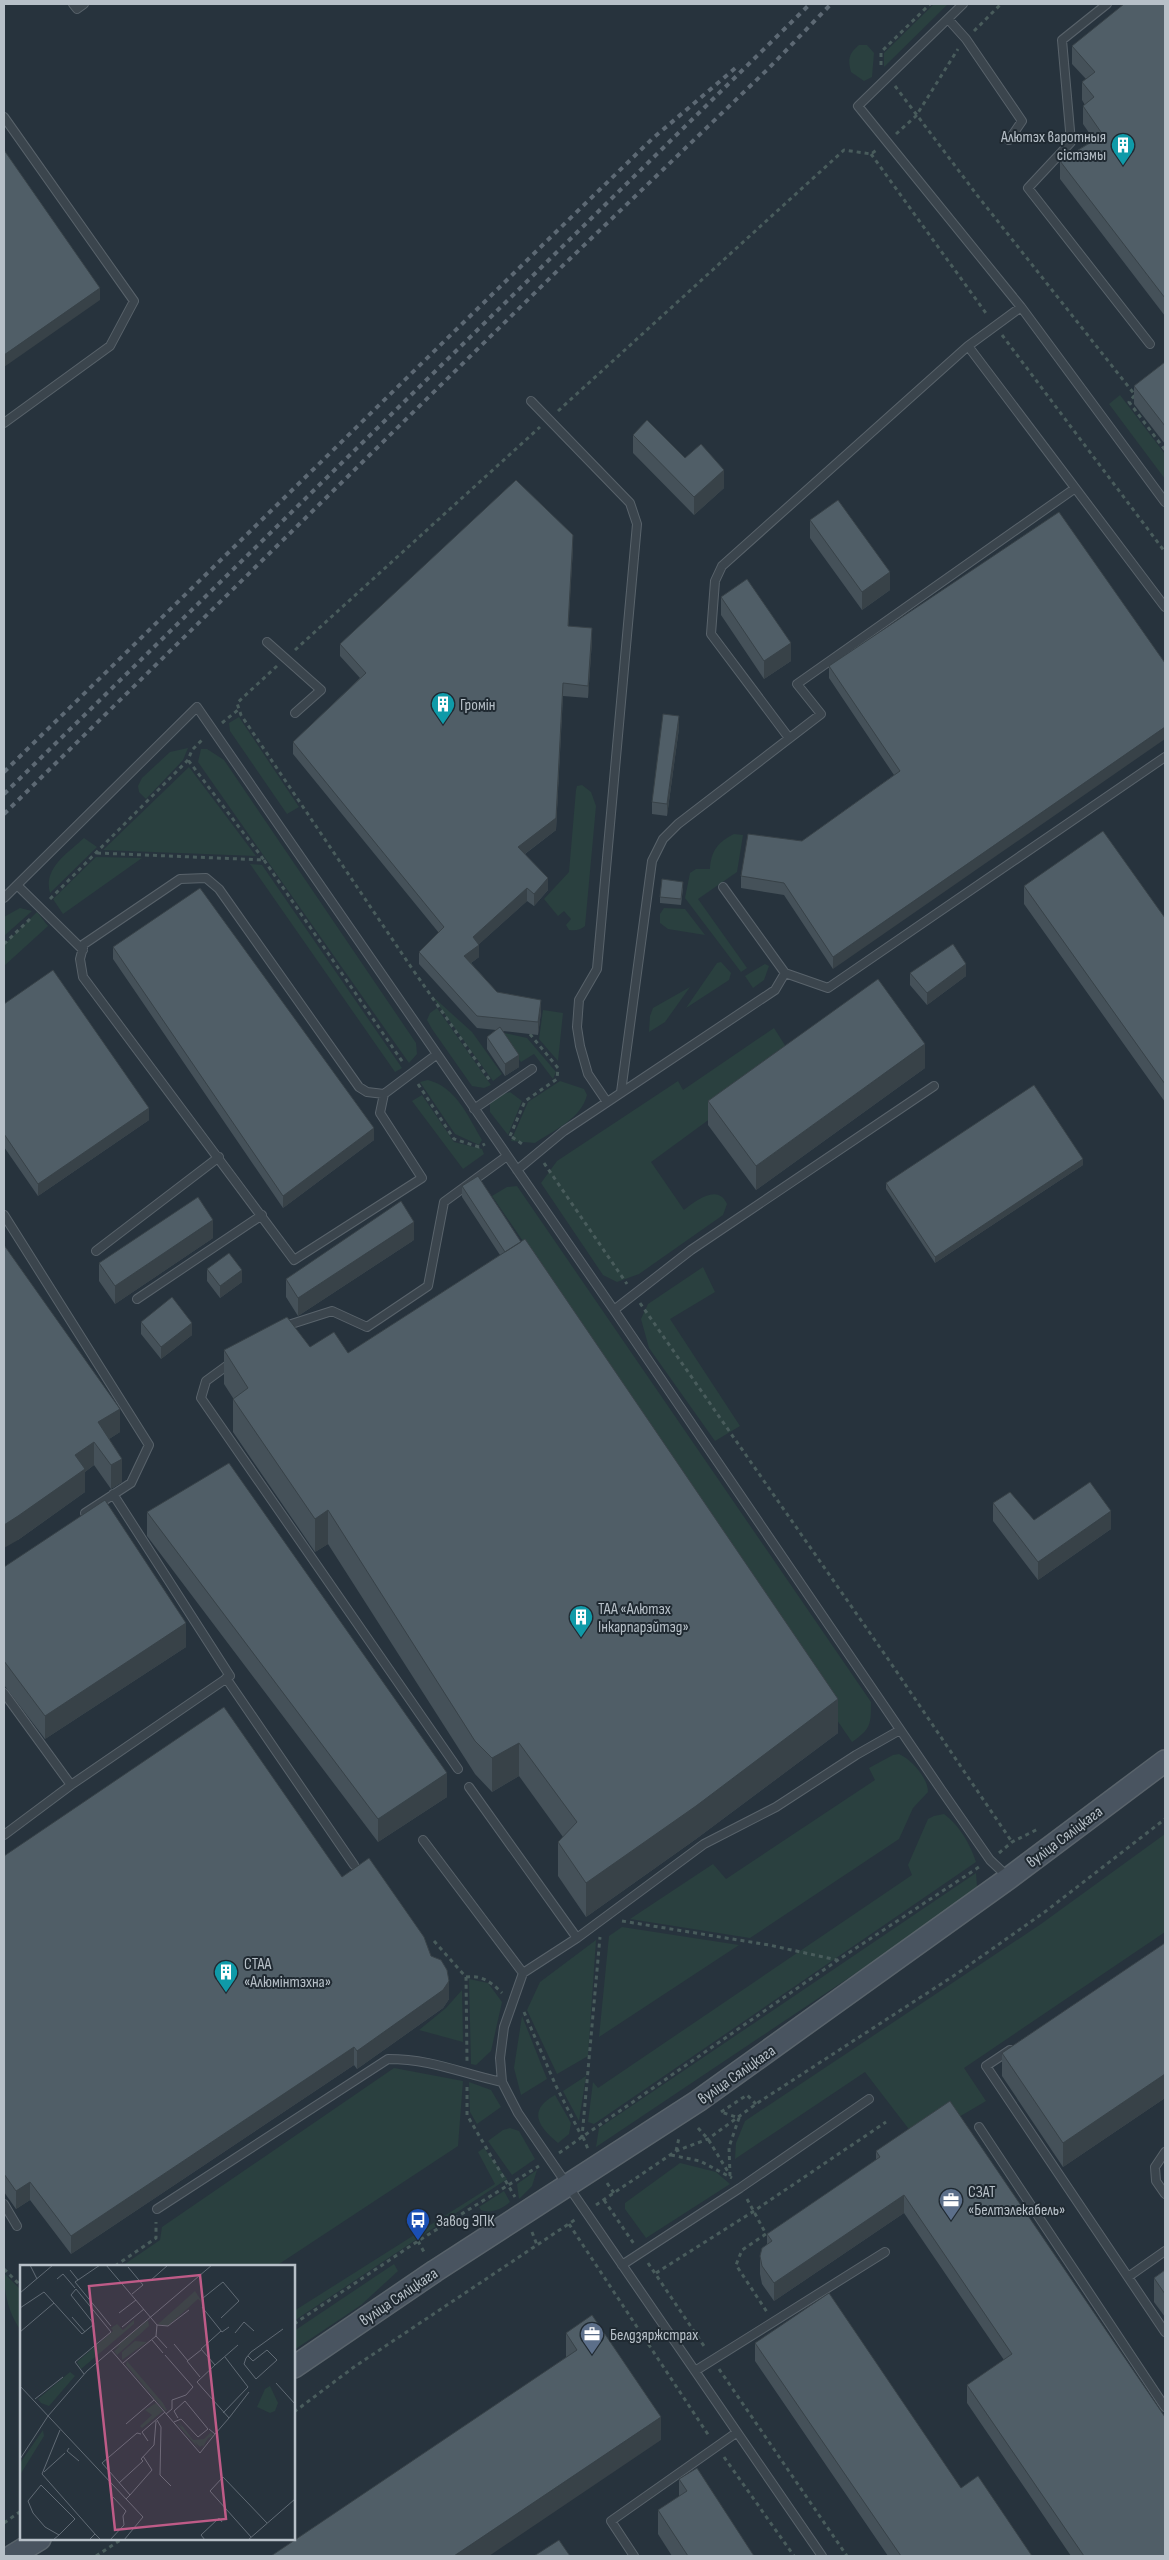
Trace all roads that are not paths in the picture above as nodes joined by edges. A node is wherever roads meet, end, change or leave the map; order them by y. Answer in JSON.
{"nodes":[{"id":1,"x":73,"y":4,"type":"edge"},
{"id":2,"x":84,"y":4,"type":"edge"},
{"id":3,"x":964,"y":4,"type":"edge"},
{"id":4,"x":1108,"y":4,"type":"edge"},
{"id":5,"x":948,"y":19,"type":"junction"},
{"id":6,"x":4,"y":117,"type":"edge"},
{"id":7,"x":1009,"y":140,"type":"dead end"},
{"id":8,"x":1021,"y":307,"type":"junction"},
{"id":9,"x":1150,"y":344,"type":"dead end"},
{"id":10,"x":968,"y":346,"type":"junction"},
{"id":11,"x":531,"y":401,"type":"dead end"},
{"id":12,"x":4,"y":424,"type":"edge"},
{"id":13,"x":1074,"y":490,"type":"junction"},
{"id":14,"x":1165,"y":502,"type":"edge"},
{"id":15,"x":1165,"y":608,"type":"edge"},
{"id":16,"x":267,"y":642,"type":"dead end"},
{"id":17,"x":295,"y":713,"type":"dead end"},
{"id":18,"x":789,"y":738,"type":"junction"},
{"id":19,"x":1165,"y":757,"type":"edge"},
{"id":20,"x":17,"y":885,"type":"junction"},
{"id":21,"x":723,"y":887,"type":"dead end"},
{"id":22,"x":4,"y":898,"type":"edge"},
{"id":23,"x":83,"y":950,"type":"junction"},
{"id":24,"x":785,"y":973,"type":"junction"},
{"id":25,"x":436,"y":1055,"type":"junction"},
{"id":26,"x":532,"y":1069,"type":"dead end"},
{"id":27,"x":934,"y":1086,"type":"dead end"},
{"id":28,"x":620,"y":1092,"type":"junction"},
{"id":29,"x":384,"y":1094,"type":"junction"},
{"id":30,"x":606,"y":1102,"type":"junction"},
{"id":31,"x":474,"y":1109,"type":"junction"},
{"id":32,"x":508,"y":1156,"type":"junction"},
{"id":33,"x":219,"y":1157,"type":"junction"},
{"id":34,"x":517,"y":1170,"type":"junction"},
{"id":35,"x":4,"y":1215,"type":"edge"},
{"id":36,"x":262,"y":1215,"type":"junction"},
{"id":37,"x":96,"y":1251,"type":"dead end"},
{"id":38,"x":136,"y":1300,"type":"dead end"},
{"id":39,"x":614,"y":1310,"type":"junction"},
{"id":40,"x":274,"y":1333,"type":"edge"},
{"id":41,"x":236,"y":1360,"type":"edge"},
{"id":42,"x":113,"y":1494,"type":"junction"},
{"id":43,"x":74,"y":1521,"type":"edge"},
{"id":44,"x":226,"y":1678,"type":"junction"},
{"id":45,"x":4,"y":1693,"type":"edge"},
{"id":46,"x":900,"y":1730,"type":"junction"},
{"id":47,"x":1165,"y":1761,"type":"edge"},
{"id":48,"x":458,"y":1769,"type":"dead end"},
{"id":49,"x":71,"y":1785,"type":"junction"},
{"id":50,"x":470,"y":1787,"type":"dead end"},
{"id":51,"x":4,"y":1835,"type":"edge"},
{"id":52,"x":423,"y":1840,"type":"dead end"},
{"id":53,"x":354,"y":1865,"type":"dead end"},
{"id":54,"x":1009,"y":1878,"type":"junction"},
{"id":55,"x":577,"y":1938,"type":"junction"},
{"id":56,"x":523,"y":1972,"type":"junction"},
{"id":57,"x":1018,"y":2045,"type":"edge"},
{"id":58,"x":502,"y":2082,"type":"junction"},
{"id":59,"x":869,"y":2099,"type":"dead end"},
{"id":60,"x":979,"y":2127,"type":"dead end"},
{"id":61,"x":1165,"y":2152,"type":"edge"},
{"id":62,"x":568,"y":2185,"type":"junction"},
{"id":63,"x":1165,"y":2194,"type":"edge"},
{"id":64,"x":4,"y":2204,"type":"edge"},
{"id":65,"x":157,"y":2208,"type":"road end"},
{"id":66,"x":18,"y":2226,"type":"dead end"},
{"id":67,"x":1165,"y":2251,"type":"edge"},
{"id":68,"x":884,"y":2252,"type":"dead end"},
{"id":69,"x":622,"y":2264,"type":"junction"},
{"id":70,"x":1128,"y":2277,"type":"junction"},
{"id":71,"x":1165,"y":2332,"type":"edge"},
{"id":72,"x":295,"y":2366,"type":"edge"},
{"id":73,"x":695,"y":2371,"type":"junction"},
{"id":74,"x":1165,"y":2407,"type":"edge"},
{"id":75,"x":736,"y":2433,"type":"junction"},
{"id":76,"x":38,"y":2540,"type":"edge"},
{"id":77,"x":12,"y":2556,"type":"edge"},
{"id":78,"x":634,"y":2556,"type":"edge"},
{"id":79,"x":822,"y":2556,"type":"edge"}],
"edges":[{"from":1,"to":2,"type":"lane"},
{"from":3,"to":5,"type":"lane"},
{"from":4,"to":9,"type":"lane"},
{"from":5,"to":7,"type":"lane"},
{"from":5,"to":8,"type":"lane"},
{"from":6,"to":12,"type":"lane"},
{"from":8,"to":10,"type":"lane"},
{"from":8,"to":14,"type":"lane"},
{"from":10,"to":13,"type":"lane"},
{"from":10,"to":18,"type":"lane"},
{"from":11,"to":30,"type":"lane"},
{"from":13,"to":15,"type":"lane"},
{"from":13,"to":18,"type":"lane"},
{"from":16,"to":17,"type":"lane"},
{"from":18,"to":28,"type":"lane"},
{"from":19,"to":24,"type":"lane"},
{"from":20,"to":22,"type":"lane"},
{"from":20,"to":23,"type":"lane"},
{"from":20,"to":25,"type":"lane"},
{"from":21,"to":24,"type":"lane"},
{"from":23,"to":29,"type":"lane"},
{"from":23,"to":33,"type":"lane"},
{"from":24,"to":28,"type":"lane"},
{"from":25,"to":29,"type":"lane"},
{"from":25,"to":31,"type":"lane"},
{"from":26,"to":31,"type":"lane"},
{"from":27,"to":39,"type":"lane"},
{"from":28,"to":30,"type":"lane"},
{"from":29,"to":36,"type":"lane"},
{"from":30,"to":34,"type":"lane"},
{"from":31,"to":32,"type":"lane"},
{"from":32,"to":34,"type":"lane"},
{"from":32,"to":40,"type":"lane"},
{"from":33,"to":36,"type":"lane"},
{"from":33,"to":37,"type":"lane"},
{"from":34,"to":39,"type":"lane"},
{"from":35,"to":42,"type":"lane"},
{"from":36,"to":38,"type":"lane"},
{"from":39,"to":46,"type":"lane"},
{"from":41,"to":48,"type":"lane"},
{"from":42,"to":43,"type":"lane"},
{"from":42,"to":44,"type":"lane"},
{"from":44,"to":49,"type":"lane"},
{"from":44,"to":53,"type":"lane"},
{"from":45,"to":49,"type":"lane"},
{"from":46,"to":54,"type":"lane"},
{"from":46,"to":55,"type":"lane"},
{"from":47,"to":54,"type":"main road","name":"вуліца Сяліцкага"},
{"from":49,"to":51,"type":"lane"},
{"from":50,"to":55,"type":"lane"},
{"from":52,"to":56,"type":"lane"},
{"from":54,"to":62,"type":"main road","name":"вуліца Сяліцкага"},
{"from":55,"to":56,"type":"lane"},
{"from":56,"to":58,"type":"lane"},
{"from":57,"to":70,"type":"lane"},
{"from":58,"to":62,"type":"lane"},
{"from":58,"to":65,"type":"lane"},
{"from":59,"to":69,"type":"lane"},
{"from":60,"to":74,"type":"lane"},
{"from":61,"to":63,"type":"lane"},
{"from":62,"to":69,"type":"lane"},
{"from":62,"to":72,"type":"main road","name":"вуліца Сяліцкага"},
{"from":64,"to":66,"type":"lane"},
{"from":67,"to":70,"type":"lane"},
{"from":68,"to":73,"type":"lane"},
{"from":69,"to":73,"type":"lane"},
{"from":70,"to":71,"type":"lane"},
{"from":73,"to":75,"type":"lane"},
{"from":75,"to":78,"type":"lane"},
{"from":75,"to":79,"type":"lane"},
{"from":76,"to":77,"type":"main road"}]}
